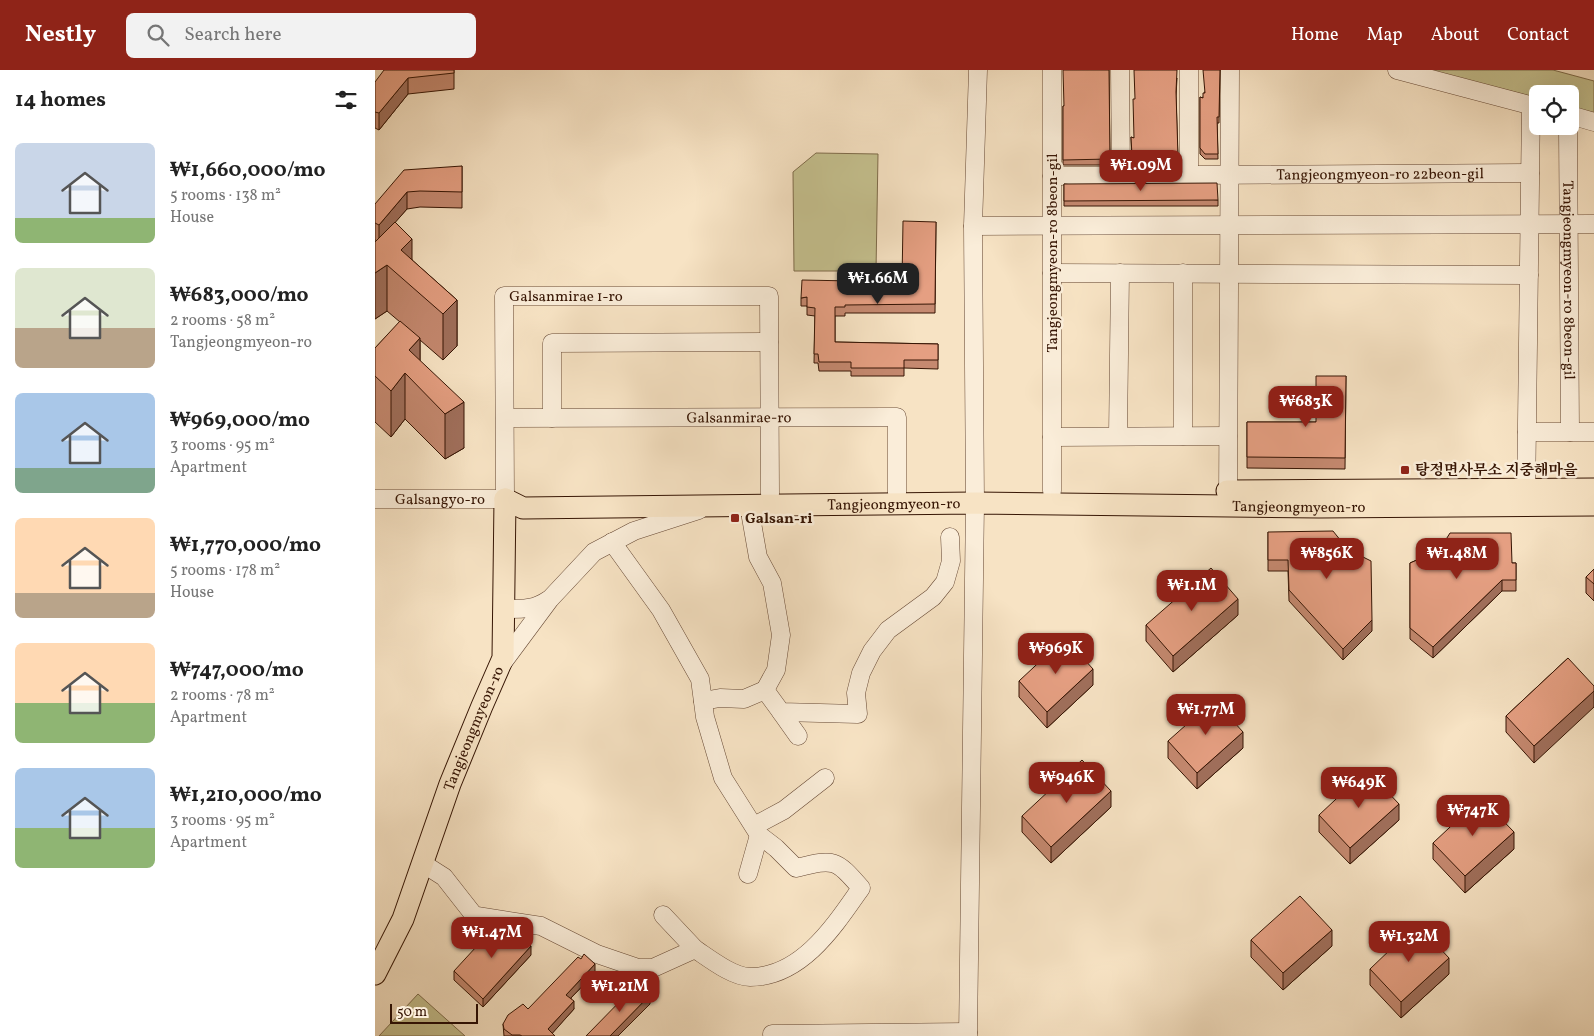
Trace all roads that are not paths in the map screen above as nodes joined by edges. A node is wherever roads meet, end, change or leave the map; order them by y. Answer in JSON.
{"nodes":[{"id":1,"x":978,"y":70,"type":"edge"},
{"id":2,"x":1052,"y":70,"type":"edge"},
{"id":3,"x":1119,"y":70,"type":"edge"},
{"id":4,"x":1189,"y":70,"type":"edge"},
{"id":5,"x":1230,"y":70,"type":"edge"},
{"id":6,"x":1397,"y":70,"type":"edge"},
{"id":7,"x":1529,"y":105,"type":"edge"},
{"id":8,"x":1579,"y":118,"type":"edge"},
{"id":9,"x":1594,"y":122,"type":"edge"},
{"id":10,"x":1532,"y":135,"type":"edge"},
{"id":11,"x":1568,"y":135,"type":"edge"},
{"id":12,"x":1530,"y":173,"type":"junction"},
{"id":13,"x":1189,"y":175,"type":"junction"},
{"id":14,"x":1230,"y":175,"type":"junction"},
{"id":15,"x":1052,"y":176,"type":"junction"},
{"id":16,"x":1121,"y":176,"type":"junction"},
{"id":17,"x":1529,"y":224,"type":"junction"},
{"id":18,"x":1569,"y":224,"type":"junction"},
{"id":19,"x":1594,"y":224,"type":"edge"},
{"id":20,"x":973,"y":226,"type":"junction"},
{"id":21,"x":1052,"y":226,"type":"junction"},
{"id":22,"x":1230,"y":226,"type":"junction"},
{"id":23,"x":1052,"y":273,"type":"junction"},
{"id":24,"x":1120,"y":273,"type":"junction"},
{"id":25,"x":1183,"y":274,"type":"junction"},
{"id":26,"x":1229,"y":274,"type":"junction"},
{"id":27,"x":1529,"y":275,"type":"junction"},
{"id":28,"x":769,"y":342,"type":"junction"},
{"id":29,"x":505,"y":418,"type":"junction"},
{"id":30,"x":553,"y":418,"type":"junction"},
{"id":31,"x":769,"y":418,"type":"junction"},
{"id":32,"x":1527,"y":432,"type":"junction"},
{"id":33,"x":1570,"y":432,"type":"junction"},
{"id":34,"x":1594,"y":432,"type":"edge"},
{"id":35,"x":1052,"y":436,"type":"junction"},
{"id":36,"x":1118,"y":436,"type":"junction"},
{"id":37,"x":1183,"y":436,"type":"junction"},
{"id":38,"x":1228,"y":436,"type":"junction"},
{"id":39,"x":1594,"y":489,"type":"edge"},
{"id":40,"x":1052,"y":491,"type":"junction"},
{"id":41,"x":897,"y":492,"type":"junction"},
{"id":42,"x":770,"y":494,"type":"junction"},
{"id":43,"x":975,"y":497,"type":"junction"},
{"id":44,"x":1228,"y":498,"type":"junction"},
{"id":45,"x":1527,"y":498,"type":"junction"},
{"id":46,"x":375,"y":499,"type":"edge"},
{"id":47,"x":505,"y":499,"type":"junction"},
{"id":48,"x":711,"y":500,"type":"junction"},
{"id":49,"x":1594,"y":505,"type":"edge"},
{"id":50,"x":749,"y":506,"type":"junction"},
{"id":51,"x":629,"y":508,"type":"junction"},
{"id":52,"x":634,"y":531,"type":"junction"},
{"id":53,"x":950,"y":537,"type":"dead end"},
{"id":54,"x":611,"y":542,"type":"junction"},
{"id":55,"x":550,"y":599,"type":"junction"},
{"id":56,"x":504,"y":609,"type":"junction"},
{"id":57,"x":501,"y":665,"type":"junction"},
{"id":58,"x":765,"y":690,"type":"junction"},
{"id":59,"x":703,"y":701,"type":"junction"},
{"id":60,"x":781,"y":712,"type":"junction"},
{"id":61,"x":798,"y":736,"type":"dead end"},
{"id":62,"x":825,"y":778,"type":"dead end"},
{"id":63,"x":757,"y":830,"type":"junction"},
{"id":64,"x":422,"y":863,"type":"junction"},
{"id":65,"x":748,"y":874,"type":"dead end"},
{"id":66,"x":663,"y":915,"type":"dead end"},
{"id":67,"x":695,"y":949,"type":"junction"},
{"id":68,"x":375,"y":974,"type":"edge"},
{"id":69,"x":772,"y":1034,"type":"dead end"},
{"id":70,"x":968,"y":1034,"type":"edge"}],
"edges":[{"from":1,"to":20,"type":"street"},
{"from":2,"to":15,"type":"street","name":"Tangjeongmyeon-ro 8beon-gil"},
{"from":3,"to":16,"type":"street"},
{"from":4,"to":13,"type":"street"},
{"from":5,"to":14,"type":"street"},
{"from":6,"to":7,"type":"street"},
{"from":8,"to":9,"type":"street"},
{"from":10,"to":12,"type":"street"},
{"from":11,"to":18,"type":"street","name":"Tangjeongmyeon-ro 8beon-gil"},
{"from":12,"to":14,"type":"street","name":"Tangjeongmyeon-ro 22beon-gil"},
{"from":12,"to":17,"type":"street"},
{"from":13,"to":14,"type":"street","name":"Tangjeongmyeon-ro 22beon-gil"},
{"from":13,"to":16,"type":"street","name":"Tangjeongmyeon-ro 22beon-gil"},
{"from":14,"to":22,"type":"street"},
{"from":15,"to":16,"type":"street","name":"Tangjeongmyeon-ro 22beon-gil"},
{"from":15,"to":21,"type":"street","name":"Tangjeongmyeon-ro 8beon-gil"},
{"from":17,"to":18,"type":"street"},
{"from":17,"to":22,"type":"street"},
{"from":17,"to":27,"type":"street"},
{"from":18,"to":19,"type":"street"},
{"from":18,"to":33,"type":"street","name":"Tangjeongmyeon-ro 8beon-gil"},
{"from":20,"to":21,"type":"street"},
{"from":20,"to":43,"type":"street"},
{"from":21,"to":22,"type":"street"},
{"from":21,"to":23,"type":"street","name":"Tangjeongmyeon-ro 8beon-gil"},
{"from":22,"to":26,"type":"street"},
{"from":23,"to":24,"type":"street"},
{"from":23,"to":35,"type":"street","name":"Tangjeongmyeon-ro 8beon-gil"},
{"from":24,"to":25,"type":"street"},
{"from":24,"to":36,"type":"street"},
{"from":25,"to":26,"type":"street"},
{"from":25,"to":37,"type":"street"},
{"from":26,"to":27,"type":"street"},
{"from":26,"to":38,"type":"street"},
{"from":27,"to":32,"type":"street"},
{"from":28,"to":29,"type":"street","name":"Galsanmirae 1-ro"},
{"from":28,"to":30,"type":"street"},
{"from":28,"to":31,"type":"street","name":"Galsanmirae 1-ro"},
{"from":29,"to":30,"type":"street","name":"Galsanmirae-ro"},
{"from":29,"to":47,"type":"street","name":"Galsanmirae 1-ro"},
{"from":30,"to":31,"type":"street","name":"Galsanmirae-ro"},
{"from":31,"to":41,"type":"street","name":"Galsanmirae-ro"},
{"from":31,"to":42,"type":"street","name":"Galsanmirae 1-ro"},
{"from":32,"to":33,"type":"street"},
{"from":32,"to":45,"type":"street"},
{"from":33,"to":34,"type":"street"},
{"from":35,"to":36,"type":"street"},
{"from":35,"to":40,"type":"street","name":"Tangjeongmyeon-ro 8beon-gil"},
{"from":36,"to":37,"type":"street"},
{"from":37,"to":38,"type":"street"},
{"from":38,"to":44,"type":"street"},
{"from":39,"to":45,"type":"main road","name":"Tangjeongmyeon-ro"},
{"from":40,"to":43,"type":"main road","name":"Tangjeongmyeon-ro"},
{"from":40,"to":44,"type":"main road","name":"Tangjeongmyeon-ro"},
{"from":41,"to":42,"type":"main road","name":"Tangjeongmyeon-ro"},
{"from":41,"to":43,"type":"main road","name":"Tangjeongmyeon-ro"},
{"from":42,"to":48,"type":"main road","name":"Tangjeongmyeon-ro"},
{"from":43,"to":44,"type":"main road","name":"Tangjeongmyeon-ro"},
{"from":43,"to":50,"type":"main road","name":"Tangjeongmyeon-ro"},
{"from":43,"to":70,"type":"street"},
{"from":44,"to":45,"type":"main road","name":"Tangjeongmyeon-ro"},
{"from":45,"to":49,"type":"main road","name":"Tangjeongmyeon-ro"},
{"from":46,"to":47,"type":"street","name":"Galsangyo-ro"},
{"from":47,"to":48,"type":"main road"},
{"from":47,"to":51,"type":"main road"},
{"from":47,"to":56,"type":"main road","name":"Galsanmirae 1-ro"},
{"from":48,"to":50,"type":"main road","name":"Tangjeongmyeon-ro"},
{"from":48,"to":51,"type":"main road"},
{"from":48,"to":52,"type":"street","name":"Tangjeongmyeon-ro"},
{"from":50,"to":58,"type":"street"},
{"from":51,"to":52,"type":"street"},
{"from":52,"to":54,"type":"street","name":"Tangjeongmyeon-ro"},
{"from":53,"to":60,"type":"street"},
{"from":54,"to":55,"type":"street","name":"Tangjeongmyeon-ro"},
{"from":54,"to":59,"type":"street"},
{"from":55,"to":56,"type":"street"},
{"from":55,"to":57,"type":"street","name":"Tangjeongmyeon-ro"},
{"from":56,"to":57,"type":"main road","name":"Galsanmirae 1-ro"},
{"from":57,"to":64,"type":"main road","name":"Tangjeongmyeon-ro"},
{"from":58,"to":59,"type":"street"},
{"from":58,"to":60,"type":"street"},
{"from":59,"to":63,"type":"street"},
{"from":60,"to":61,"type":"street"},
{"from":62,"to":63,"type":"street"},
{"from":63,"to":65,"type":"street"},
{"from":63,"to":67,"type":"street"},
{"from":64,"to":67,"type":"street"},
{"from":64,"to":68,"type":"main road","name":"Tangjeongmyeon-ro"},
{"from":66,"to":67,"type":"street"},
{"from":69,"to":70,"type":"street"}]}
